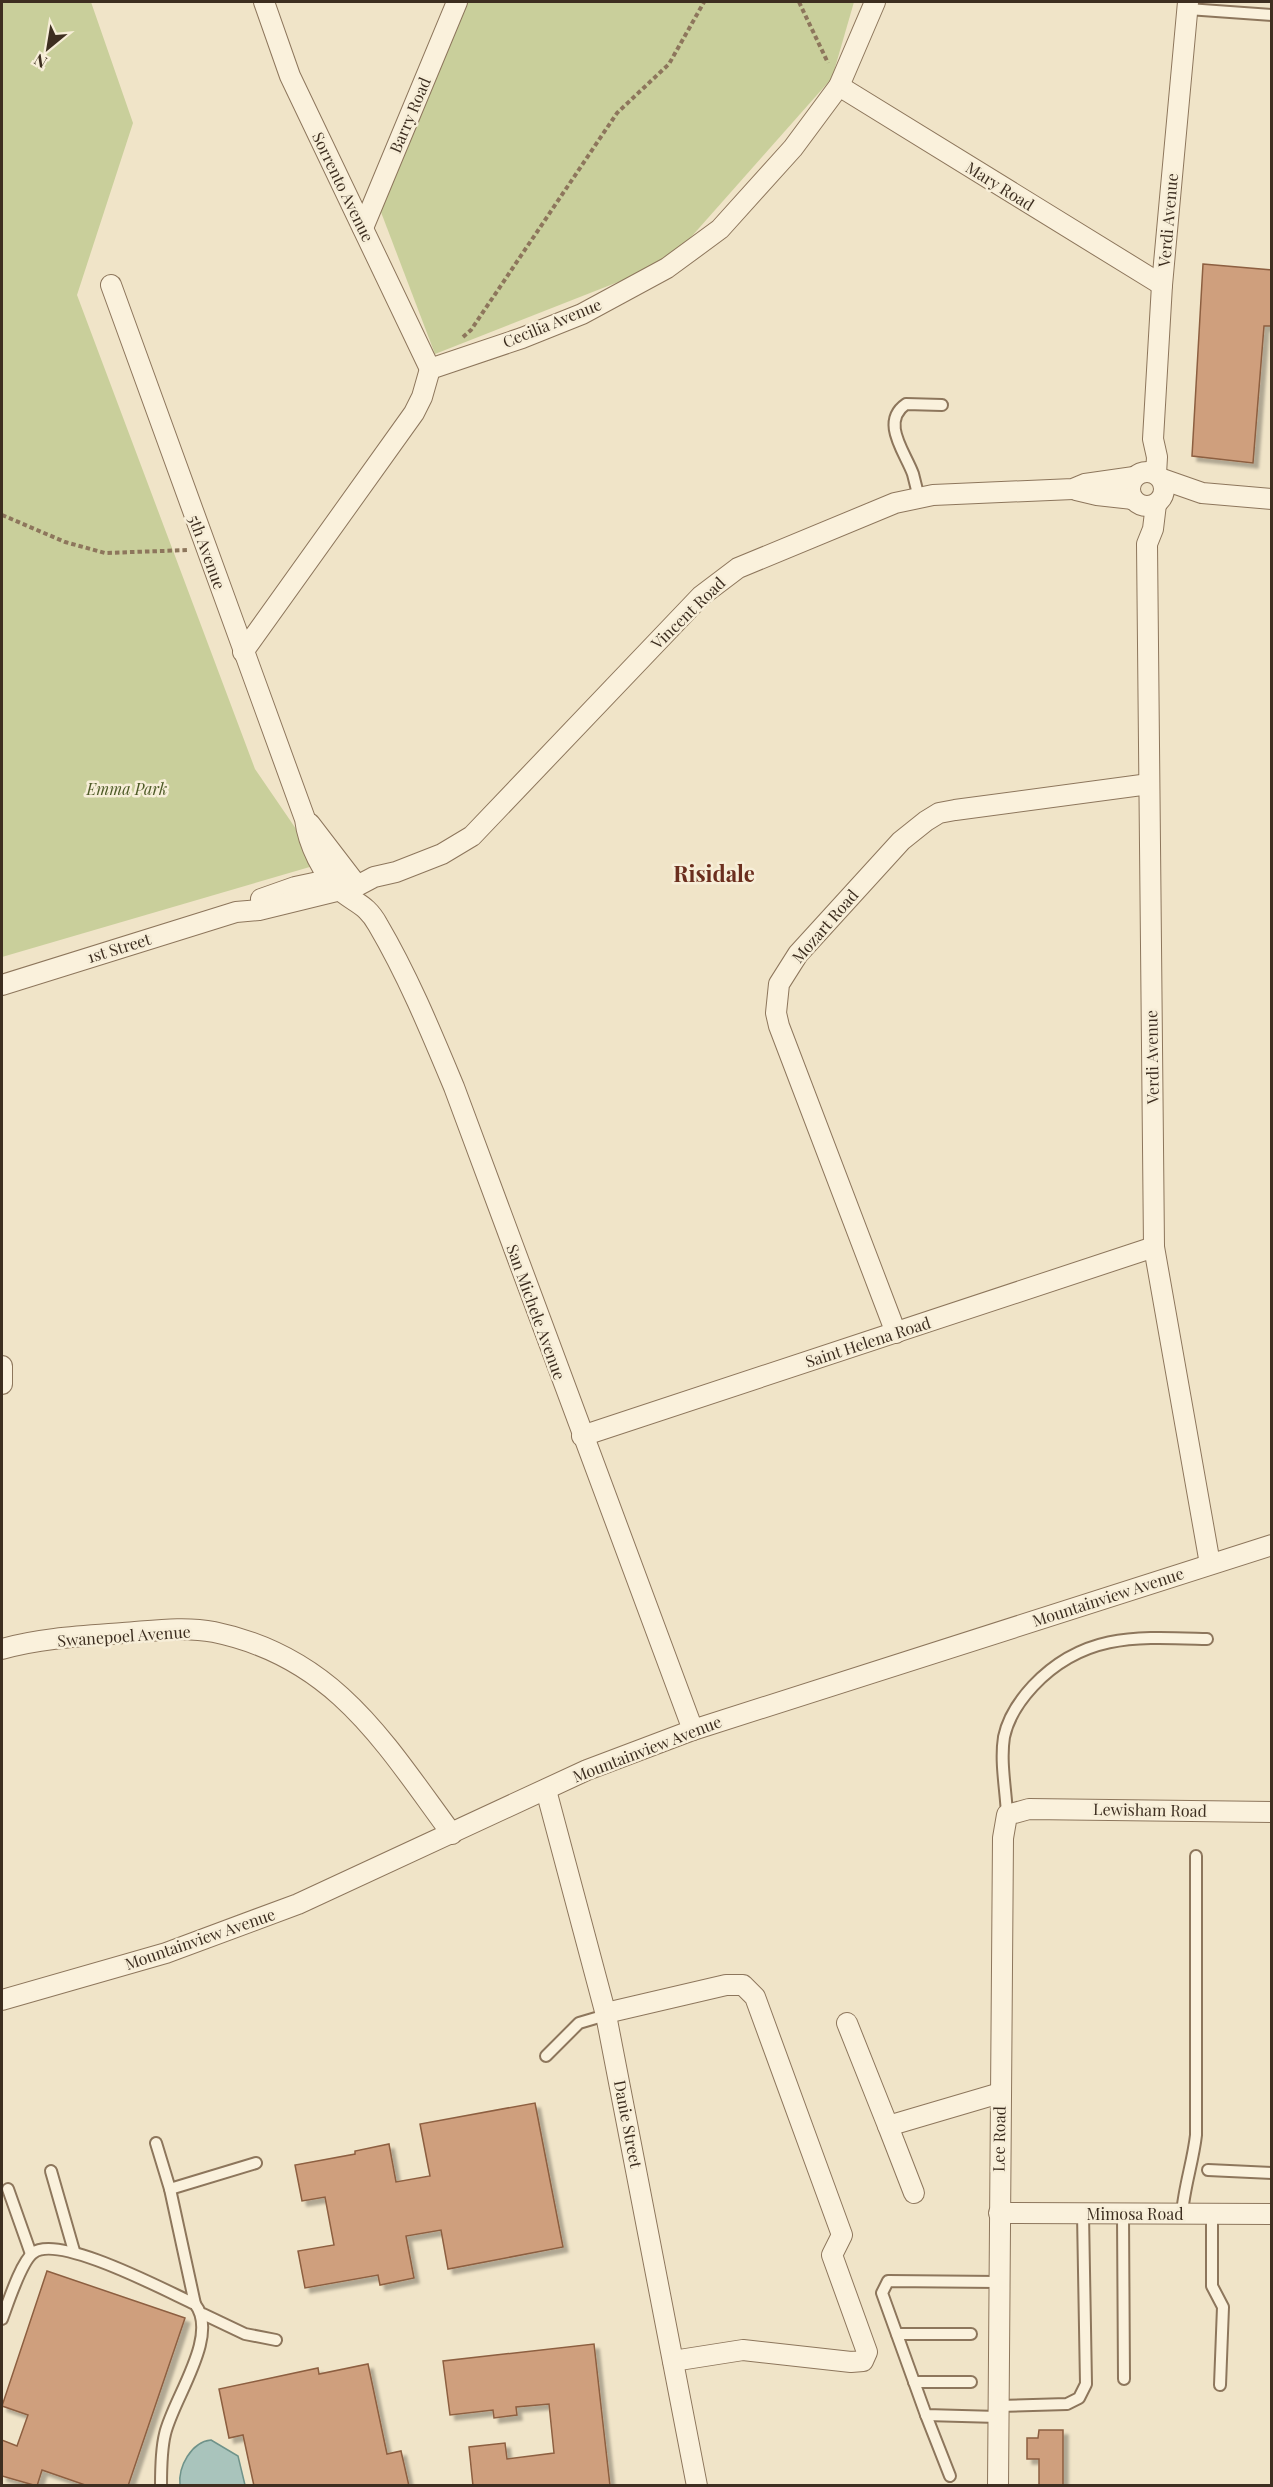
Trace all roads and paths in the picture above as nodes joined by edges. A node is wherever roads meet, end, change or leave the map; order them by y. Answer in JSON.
{"nodes":[{"id":1,"x":264,"y":2,"type":"edge"},
{"id":2,"x":457,"y":2,"type":"edge"},
{"id":3,"x":704,"y":2,"type":"edge"},
{"id":4,"x":799,"y":2,"type":"edge"},
{"id":5,"x":875,"y":2,"type":"edge"},
{"id":6,"x":1188,"y":5,"type":"edge"},
{"id":7,"x":1272,"y":15,"type":"edge"},
{"id":8,"x":838,"y":86,"type":"junction"},
{"id":9,"x":363,"y":228,"type":"junction"},
{"id":10,"x":111,"y":285,"type":"dead end"},
{"id":11,"x":1162,"y":285,"type":"junction"},
{"id":12,"x":462,"y":338,"type":"dead end"},
{"id":13,"x":430,"y":369,"type":"junction"},
{"id":14,"x":942,"y":405,"type":"dead end"},
{"id":15,"x":1148,"y":475,"type":"junction"},
{"id":16,"x":1073,"y":489,"type":"junction"},
{"id":17,"x":1202,"y":493,"type":"junction"},
{"id":18,"x":919,"y":498,"type":"junction"},
{"id":19,"x":1272,"y":499,"type":"edge"},
{"id":20,"x":1147,"y":502,"type":"junction"},
{"id":21,"x":2,"y":515,"type":"edge"},
{"id":22,"x":206,"y":550,"type":"junction"},
{"id":23,"x":243,"y":652,"type":"junction"},
{"id":24,"x":1149,"y":784,"type":"junction"},
{"id":25,"x":305,"y":819,"type":"joint"},
{"id":26,"x":353,"y":885,"type":"junction"},
{"id":27,"x":2,"y":985,"type":"edge"},
{"id":28,"x":1154,"y":1247,"type":"junction"},
{"id":29,"x":896,"y":1333,"type":"junction"},
{"id":30,"x":2,"y":1366,"type":"edge"},
{"id":31,"x":2,"y":1384,"type":"edge"},
{"id":32,"x":582,"y":1436,"type":"junction"},
{"id":33,"x":1272,"y":1545,"type":"edge"},
{"id":34,"x":1210,"y":1564,"type":"junction"},
{"id":35,"x":1207,"y":1639,"type":"dead end"},
{"id":36,"x":2,"y":1649,"type":"edge"},
{"id":37,"x":693,"y":1730,"type":"junction"},
{"id":38,"x":546,"y":1790,"type":"junction"},
{"id":39,"x":1272,"y":1812,"type":"edge"},
{"id":40,"x":1007,"y":1815,"type":"junction"},
{"id":41,"x":452,"y":1834,"type":"junction"},
{"id":42,"x":1196,"y":1856,"type":"dead end"},
{"id":43,"x":2,"y":2000,"type":"edge"},
{"id":44,"x":606,"y":2014,"type":"junction"},
{"id":45,"x":847,"y":2023,"type":"dead end"},
{"id":46,"x":546,"y":2056,"type":"dead end"},
{"id":47,"x":1000,"y":2093,"type":"junction"},
{"id":48,"x":888,"y":2126,"type":"junction"},
{"id":49,"x":156,"y":2143,"type":"dead end"},
{"id":50,"x":256,"y":2163,"type":"dead end"},
{"id":51,"x":1208,"y":2170,"type":"dead end"},
{"id":52,"x":51,"y":2171,"type":"dead end"},
{"id":53,"x":1272,"y":2173,"type":"edge"},
{"id":54,"x":170,"y":2188,"type":"junction"},
{"id":55,"x":8,"y":2189,"type":"dead end"},
{"id":56,"x":914,"y":2193,"type":"dead end"},
{"id":57,"x":999,"y":2213,"type":"junction"},
{"id":58,"x":1083,"y":2214,"type":"junction"},
{"id":59,"x":1123,"y":2214,"type":"junction"},
{"id":60,"x":1182,"y":2214,"type":"junction"},
{"id":61,"x":1212,"y":2214,"type":"junction"},
{"id":62,"x":1272,"y":2214,"type":"edge"},
{"id":63,"x":74,"y":2251,"type":"junction"},
{"id":64,"x":31,"y":2254,"type":"junction"},
{"id":65,"x":998,"y":2282,"type":"junction"},
{"id":66,"x":195,"y":2304,"type":"junction"},
{"id":67,"x":203,"y":2314,"type":"junction"},
{"id":68,"x":2,"y":2319,"type":"edge"},
{"id":69,"x":897,"y":2334,"type":"junction"},
{"id":70,"x":971,"y":2334,"type":"dead end"},
{"id":71,"x":276,"y":2340,"type":"dead end"},
{"id":72,"x":673,"y":2361,"type":"junction"},
{"id":73,"x":1124,"y":2379,"type":"dead end"},
{"id":74,"x":914,"y":2382,"type":"junction"},
{"id":75,"x":971,"y":2382,"type":"dead end"},
{"id":76,"x":1220,"y":2385,"type":"dead end"},
{"id":77,"x":998,"y":2411,"type":"junction"},
{"id":78,"x":926,"y":2415,"type":"junction"},
{"id":79,"x":692,"y":2462,"type":"junction"},
{"id":80,"x":950,"y":2476,"type":"dead end"},
{"id":81,"x":161,"y":2486,"type":"edge"},
{"id":82,"x":685,"y":2486,"type":"edge"},
{"id":83,"x":697,"y":2486,"type":"edge"},
{"id":84,"x":998,"y":2486,"type":"edge"}],
"edges":[{"from":1,"to":9,"type":"street","name":"Sorrento Avenue"},
{"from":2,"to":9,"type":"street","name":"Barry Road"},
{"from":3,"to":12,"type":"path"},
{"from":4,"to":8,"type":"path"},
{"from":5,"to":8,"type":"street","name":"Cecilia Avenue"},
{"from":6,"to":7,"type":"lane"},
{"from":6,"to":11,"type":"street","name":"Verdi Avenue"},
{"from":8,"to":11,"type":"street","name":"Mary Road"},
{"from":8,"to":13,"type":"street","name":"Cecilia Avenue"},
{"from":9,"to":13,"type":"street","name":"Sorrento Avenue"},
{"from":10,"to":22,"type":"street","name":"5th Avenue"},
{"from":11,"to":15,"type":"street","name":"Verdi Avenue"},
{"from":13,"to":23,"type":"street"},
{"from":14,"to":18,"type":"lane"},
{"from":15,"to":16,"type":"street","name":"Vincent Road"},
{"from":15,"to":17,"type":"street","name":"Vincent Road"},
{"from":15,"to":20,"type":"street"},
{"from":15,"to":20,"type":"street"},
{"from":16,"to":18,"type":"street","name":"Vincent Road"},
{"from":16,"to":20,"type":"street","name":"Vincent Road"},
{"from":17,"to":19,"type":"street","name":"Vincent Road"},
{"from":17,"to":20,"type":"street","name":"Vincent Road"},
{"from":18,"to":26,"type":"street","name":"Vincent Road"},
{"from":20,"to":24,"type":"street","name":"Verdi Avenue"},
{"from":21,"to":22,"type":"path"},
{"from":22,"to":23,"type":"street","name":"5th Avenue"},
{"from":23,"to":25,"type":"street","name":"5th Avenue"},
{"from":24,"to":28,"type":"street","name":"Verdi Avenue"},
{"from":24,"to":29,"type":"street","name":"Mozart Road"},
{"from":25,"to":26,"type":"street","name":"San Michele Avenue"},
{"from":26,"to":27,"type":"street","name":"1st Street"},
{"from":26,"to":32,"type":"street","name":"San Michele Avenue"},
{"from":28,"to":29,"type":"street","name":"Saint Helena Road"},
{"from":28,"to":34,"type":"street","name":"Verdi Avenue"},
{"from":29,"to":32,"type":"street","name":"Saint Helena Road"},
{"from":30,"to":31,"type":"street"},
{"from":32,"to":37,"type":"street","name":"San Michele Avenue"},
{"from":33,"to":34,"type":"street","name":"Mountainview Avenue"},
{"from":34,"to":37,"type":"street","name":"Mountainview Avenue"},
{"from":35,"to":40,"type":"lane"},
{"from":36,"to":41,"type":"street","name":"Swanepoel Avenue"},
{"from":37,"to":38,"type":"street","name":"Mountainview Avenue"},
{"from":38,"to":41,"type":"street","name":"Mountainview Avenue"},
{"from":38,"to":44,"type":"street","name":"Danie Street"},
{"from":39,"to":40,"type":"street","name":"Lewisham Road"},
{"from":40,"to":47,"type":"street","name":"Lee Road"},
{"from":41,"to":43,"type":"street","name":"Mountainview Avenue"},
{"from":42,"to":60,"type":"lane"},
{"from":44,"to":46,"type":"lane"},
{"from":44,"to":72,"type":"street","name":"Danie Street"},
{"from":44,"to":72,"type":"street"},
{"from":45,"to":48,"type":"street"},
{"from":47,"to":48,"type":"street"},
{"from":47,"to":57,"type":"street","name":"Lee Road"},
{"from":48,"to":56,"type":"street"},
{"from":49,"to":54,"type":"lane"},
{"from":50,"to":54,"type":"lane"},
{"from":51,"to":53,"type":"lane"},
{"from":52,"to":63,"type":"lane"},
{"from":54,"to":66,"type":"lane"},
{"from":55,"to":64,"type":"lane"},
{"from":57,"to":58,"type":"street","name":"Mimosa Road"},
{"from":57,"to":65,"type":"street","name":"Lee Road"},
{"from":58,"to":59,"type":"street","name":"Mimosa Road"},
{"from":58,"to":77,"type":"lane"},
{"from":59,"to":60,"type":"street","name":"Mimosa Road"},
{"from":59,"to":73,"type":"lane"},
{"from":60,"to":61,"type":"street","name":"Mimosa Road"},
{"from":61,"to":62,"type":"street","name":"Mimosa Road"},
{"from":61,"to":76,"type":"lane"},
{"from":63,"to":64,"type":"lane"},
{"from":63,"to":66,"type":"lane"},
{"from":64,"to":68,"type":"lane"},
{"from":65,"to":69,"type":"lane"},
{"from":65,"to":77,"type":"street","name":"Lee Road"},
{"from":66,"to":67,"type":"lane"},
{"from":67,"to":71,"type":"lane"},
{"from":67,"to":81,"type":"lane"},
{"from":69,"to":70,"type":"lane"},
{"from":69,"to":74,"type":"lane"},
{"from":72,"to":79,"type":"street","name":"Danie Street"},
{"from":74,"to":75,"type":"lane"},
{"from":74,"to":78,"type":"lane"},
{"from":77,"to":78,"type":"lane"},
{"from":77,"to":84,"type":"street","name":"Lee Road"},
{"from":78,"to":80,"type":"lane"},
{"from":79,"to":82,"type":"street","name":"Danie Street"},
{"from":79,"to":83,"type":"street","name":"Danie Street"}]}
